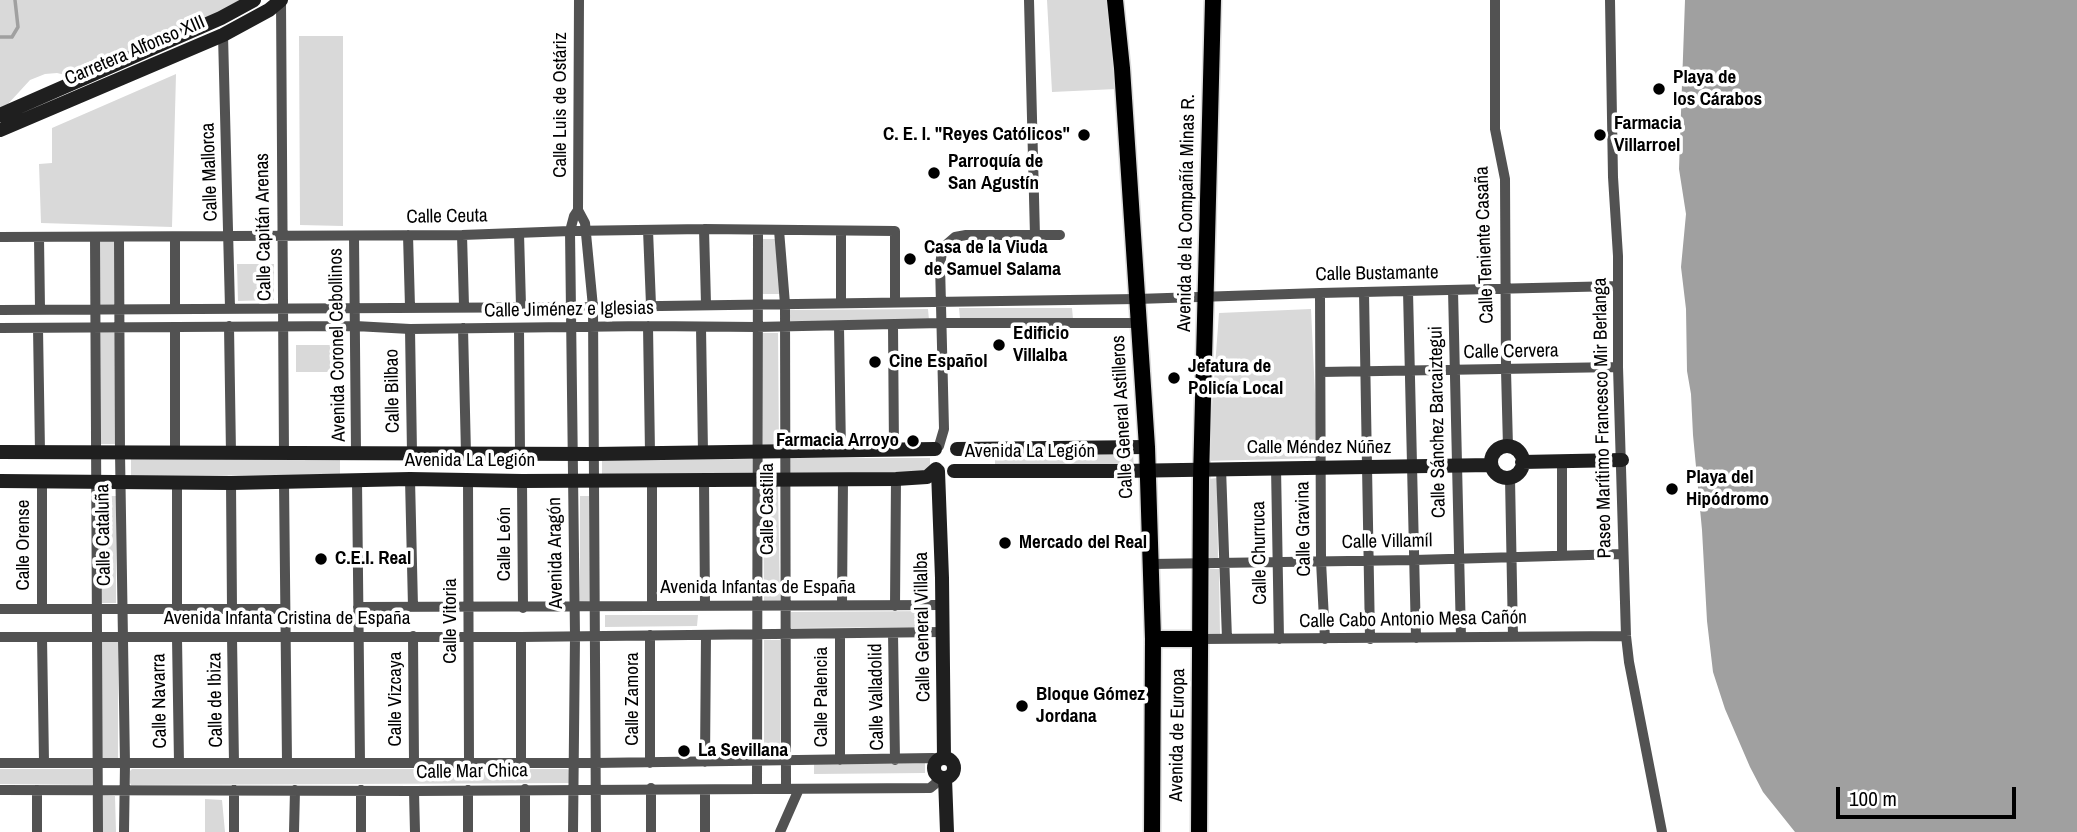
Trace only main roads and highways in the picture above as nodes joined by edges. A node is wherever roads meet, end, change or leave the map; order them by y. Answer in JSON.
{"nodes":[{"id":1,"x":1115,"y":0,"type":"edge"},
{"id":2,"x":1213,"y":0,"type":"edge"},
{"id":3,"x":1200,"y":563,"type":"joint"},
{"id":4,"x":1153,"y":639,"type":"junction"},
{"id":5,"x":1200,"y":639,"type":"junction"},
{"id":6,"x":1152,"y":832,"type":"edge"},
{"id":7,"x":1199,"y":832,"type":"edge"}],
"edges":[{"from":1,"to":4,"type":"main road","name":"Calle General Astilleros"},
{"from":2,"to":3,"type":"main road","name":"Avenida de la Compañía Minas R."},
{"from":3,"to":5,"type":"main road","name":"Avenida de Europa"},
{"from":4,"to":5,"type":"main road"},
{"from":4,"to":6,"type":"main road","name":"Calle General Astilleros"},
{"from":5,"to":7,"type":"main road","name":"Avenida de Europa"}]}
